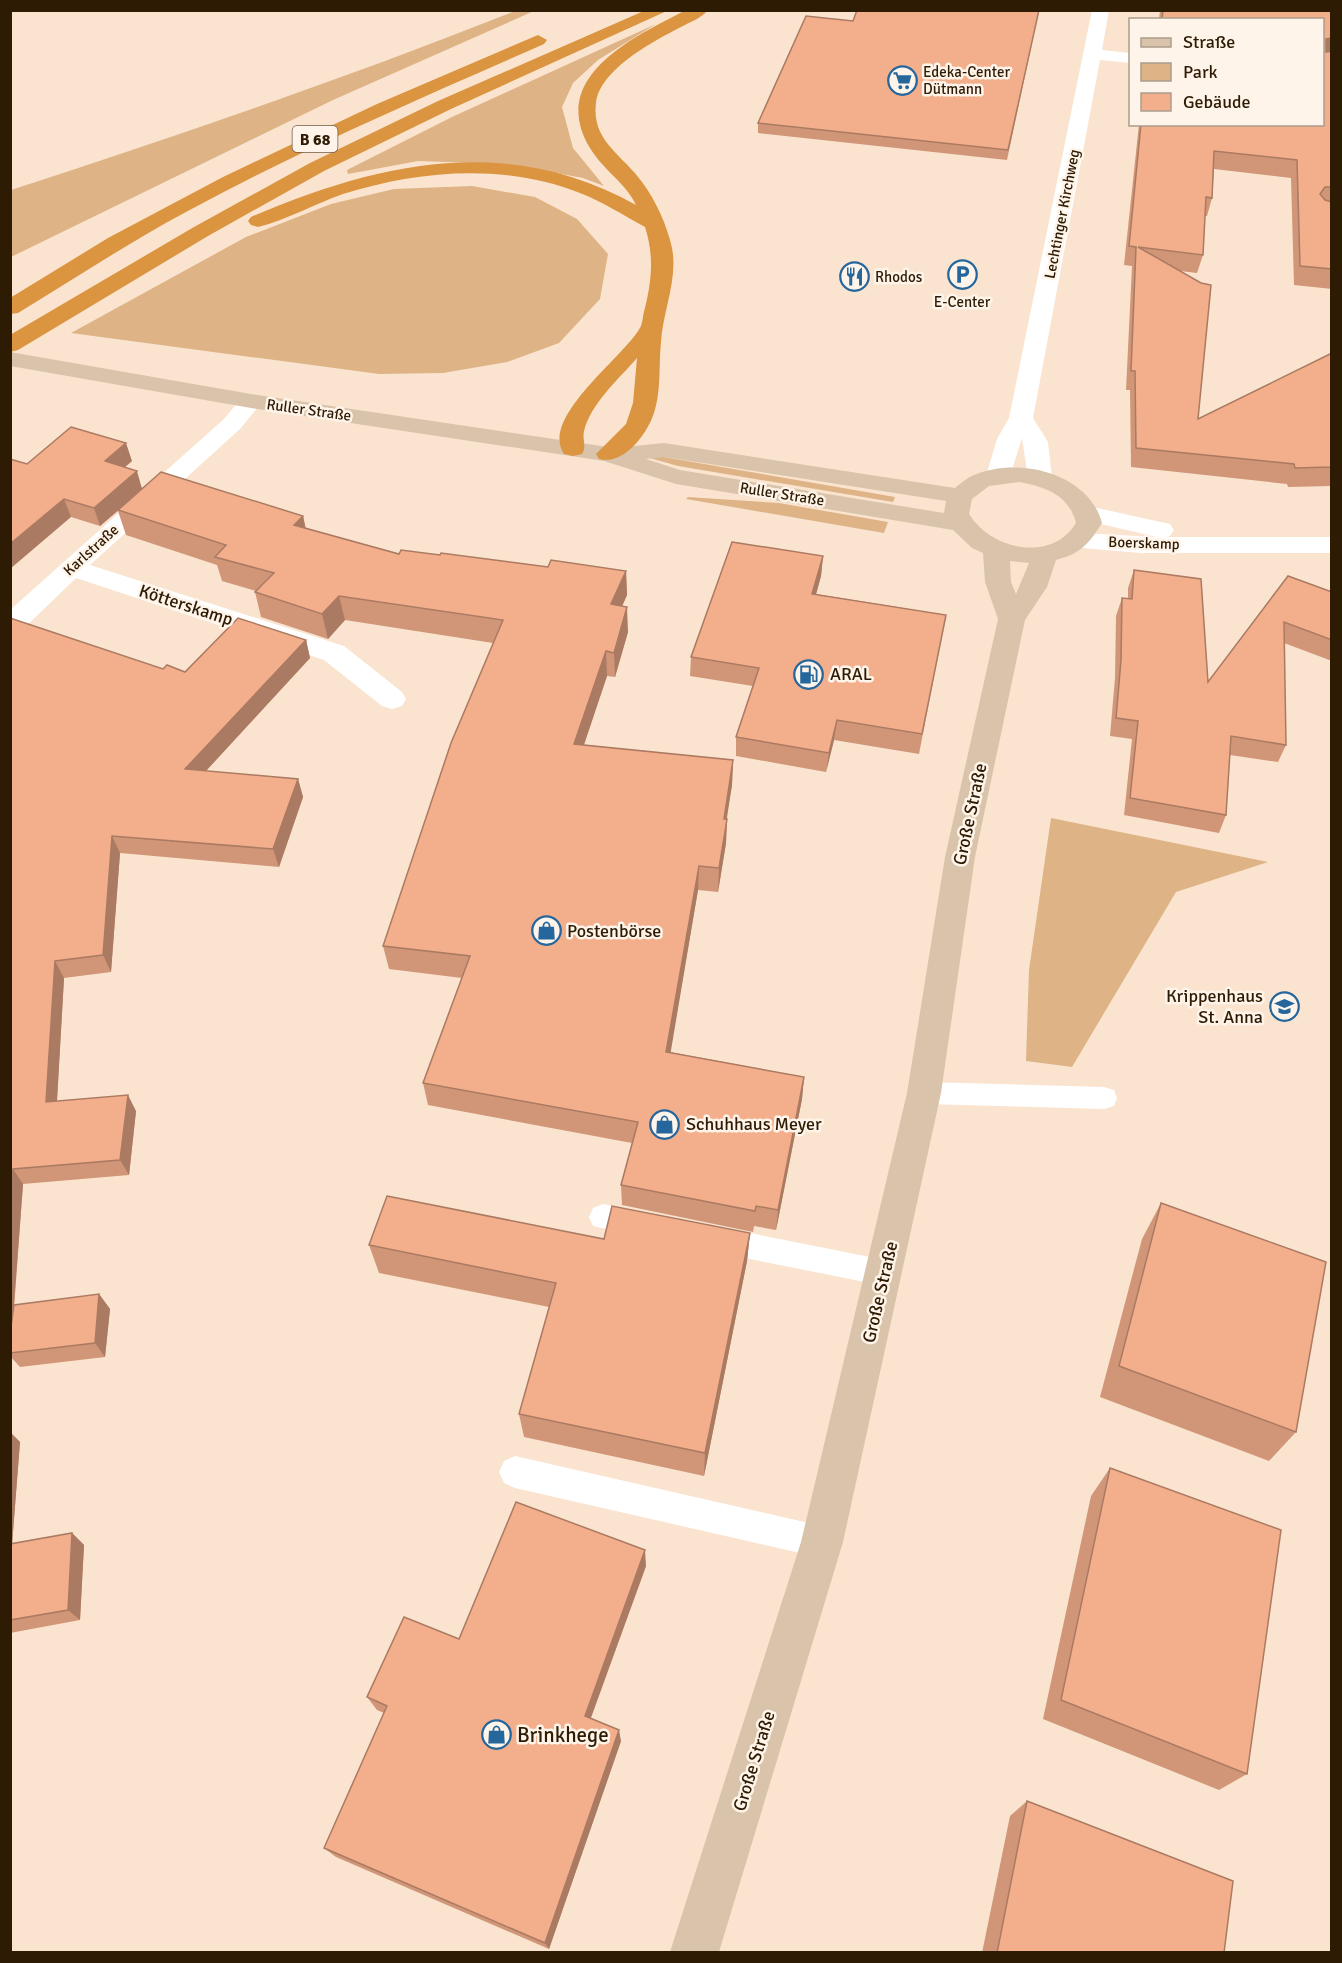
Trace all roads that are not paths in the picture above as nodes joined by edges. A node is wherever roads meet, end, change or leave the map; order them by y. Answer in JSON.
{"nodes":[{"id":1,"x":661,"y":10,"type":"edge"},
{"id":2,"x":700,"y":10,"type":"edge"},
{"id":3,"x":1101,"y":10,"type":"edge"},
{"id":4,"x":550,"y":34,"type":"dead end"},
{"id":5,"x":1093,"y":54,"type":"junction"},
{"id":6,"x":1129,"y":58,"type":"edge"},
{"id":7,"x":652,"y":223,"type":"junction"},
{"id":8,"x":124,"y":277,"type":"junction"},
{"id":9,"x":14,"y":299,"type":"edge"},
{"id":10,"x":650,"y":329,"type":"junction"},
{"id":11,"x":10,"y":345,"type":"edge"},
{"id":12,"x":10,"y":359,"type":"edge"},
{"id":13,"x":251,"y":401,"type":"junction"},
{"id":14,"x":1021,"y":418,"type":"junction"},
{"id":15,"x":573,"y":449,"type":"junction"},
{"id":16,"x":608,"y":454,"type":"junction"},
{"id":17,"x":998,"y":476,"type":"junction"},
{"id":18,"x":1040,"y":478,"type":"junction"},
{"id":19,"x":960,"y":496,"type":"junction"},
{"id":20,"x":1088,"y":514,"type":"junction"},
{"id":21,"x":959,"y":523,"type":"junction"},
{"id":22,"x":1079,"y":541,"type":"junction"},
{"id":23,"x":1209,"y":545,"type":"junction"},
{"id":24,"x":1332,"y":545,"type":"edge"},
{"id":25,"x":996,"y":550,"type":"junction"},
{"id":26,"x":1045,"y":555,"type":"junction"},
{"id":27,"x":71,"y":568,"type":"junction"},
{"id":28,"x":1012,"y":619,"type":"junction"},
{"id":29,"x":10,"y":626,"type":"edge"},
{"id":30,"x":392,"y":699,"type":"dead end"},
{"id":31,"x":924,"y":1093,"type":"junction"},
{"id":32,"x":1104,"y":1098,"type":"dead end"},
{"id":33,"x":603,"y":1217,"type":"dead end"},
{"id":34,"x":885,"y":1273,"type":"junction"},
{"id":35,"x":515,"y":1472,"type":"dead end"},
{"id":36,"x":822,"y":1542,"type":"junction"},
{"id":37,"x":695,"y":1953,"type":"edge"}],
"edges":[{"from":1,"to":8,"type":"highway","number":"B 68"},
{"from":2,"to":7,"type":"highway"},
{"from":3,"to":5,"type":"street","name":"Lechtinger Kirchweg"},
{"from":4,"to":9,"type":"highway","number":"B 68"},
{"from":5,"to":6,"type":"street"},
{"from":5,"to":14,"type":"street","name":"Lechtinger Kirchweg"},
{"from":7,"to":8,"type":"highway"},
{"from":7,"to":10,"type":"highway"},
{"from":8,"to":11,"type":"highway","number":"B 68"},
{"from":10,"to":15,"type":"highway"},
{"from":10,"to":16,"type":"highway"},
{"from":12,"to":13,"type":"street","name":"Ruller Straße"},
{"from":13,"to":15,"type":"street","name":"Ruller Straße"},
{"from":13,"to":27,"type":"street","name":"Karlstraße"},
{"from":14,"to":17,"type":"street","name":"Lechtinger Kirchweg"},
{"from":14,"to":18,"type":"street"},
{"from":15,"to":16,"type":"street","name":"Ruller Straße"},
{"from":16,"to":19,"type":"street","name":"Ruller Straße"},
{"from":16,"to":21,"type":"street","name":"Ruller Straße"},
{"from":17,"to":18,"type":"street"},
{"from":17,"to":19,"type":"street"},
{"from":18,"to":20,"type":"street"},
{"from":19,"to":21,"type":"street"},
{"from":20,"to":22,"type":"street"},
{"from":20,"to":23,"type":"street","name":"Boerskamp"},
{"from":21,"to":25,"type":"street"},
{"from":22,"to":23,"type":"street","name":"Boerskamp"},
{"from":22,"to":26,"type":"street"},
{"from":23,"to":24,"type":"street","name":"Boerskamp"},
{"from":25,"to":26,"type":"street"},
{"from":25,"to":28,"type":"street"},
{"from":26,"to":28,"type":"street","name":"Große Straße"},
{"from":27,"to":29,"type":"street","name":"Karlstraße"},
{"from":27,"to":30,"type":"street","name":"Kötterskamp"},
{"from":28,"to":31,"type":"street","name":"Große Straße"},
{"from":31,"to":32,"type":"lane"},
{"from":31,"to":34,"type":"street","name":"Große Straße"},
{"from":33,"to":34,"type":"lane"},
{"from":34,"to":36,"type":"street","name":"Große Straße"},
{"from":35,"to":36,"type":"lane"},
{"from":36,"to":37,"type":"street","name":"Große Straße"}]}
